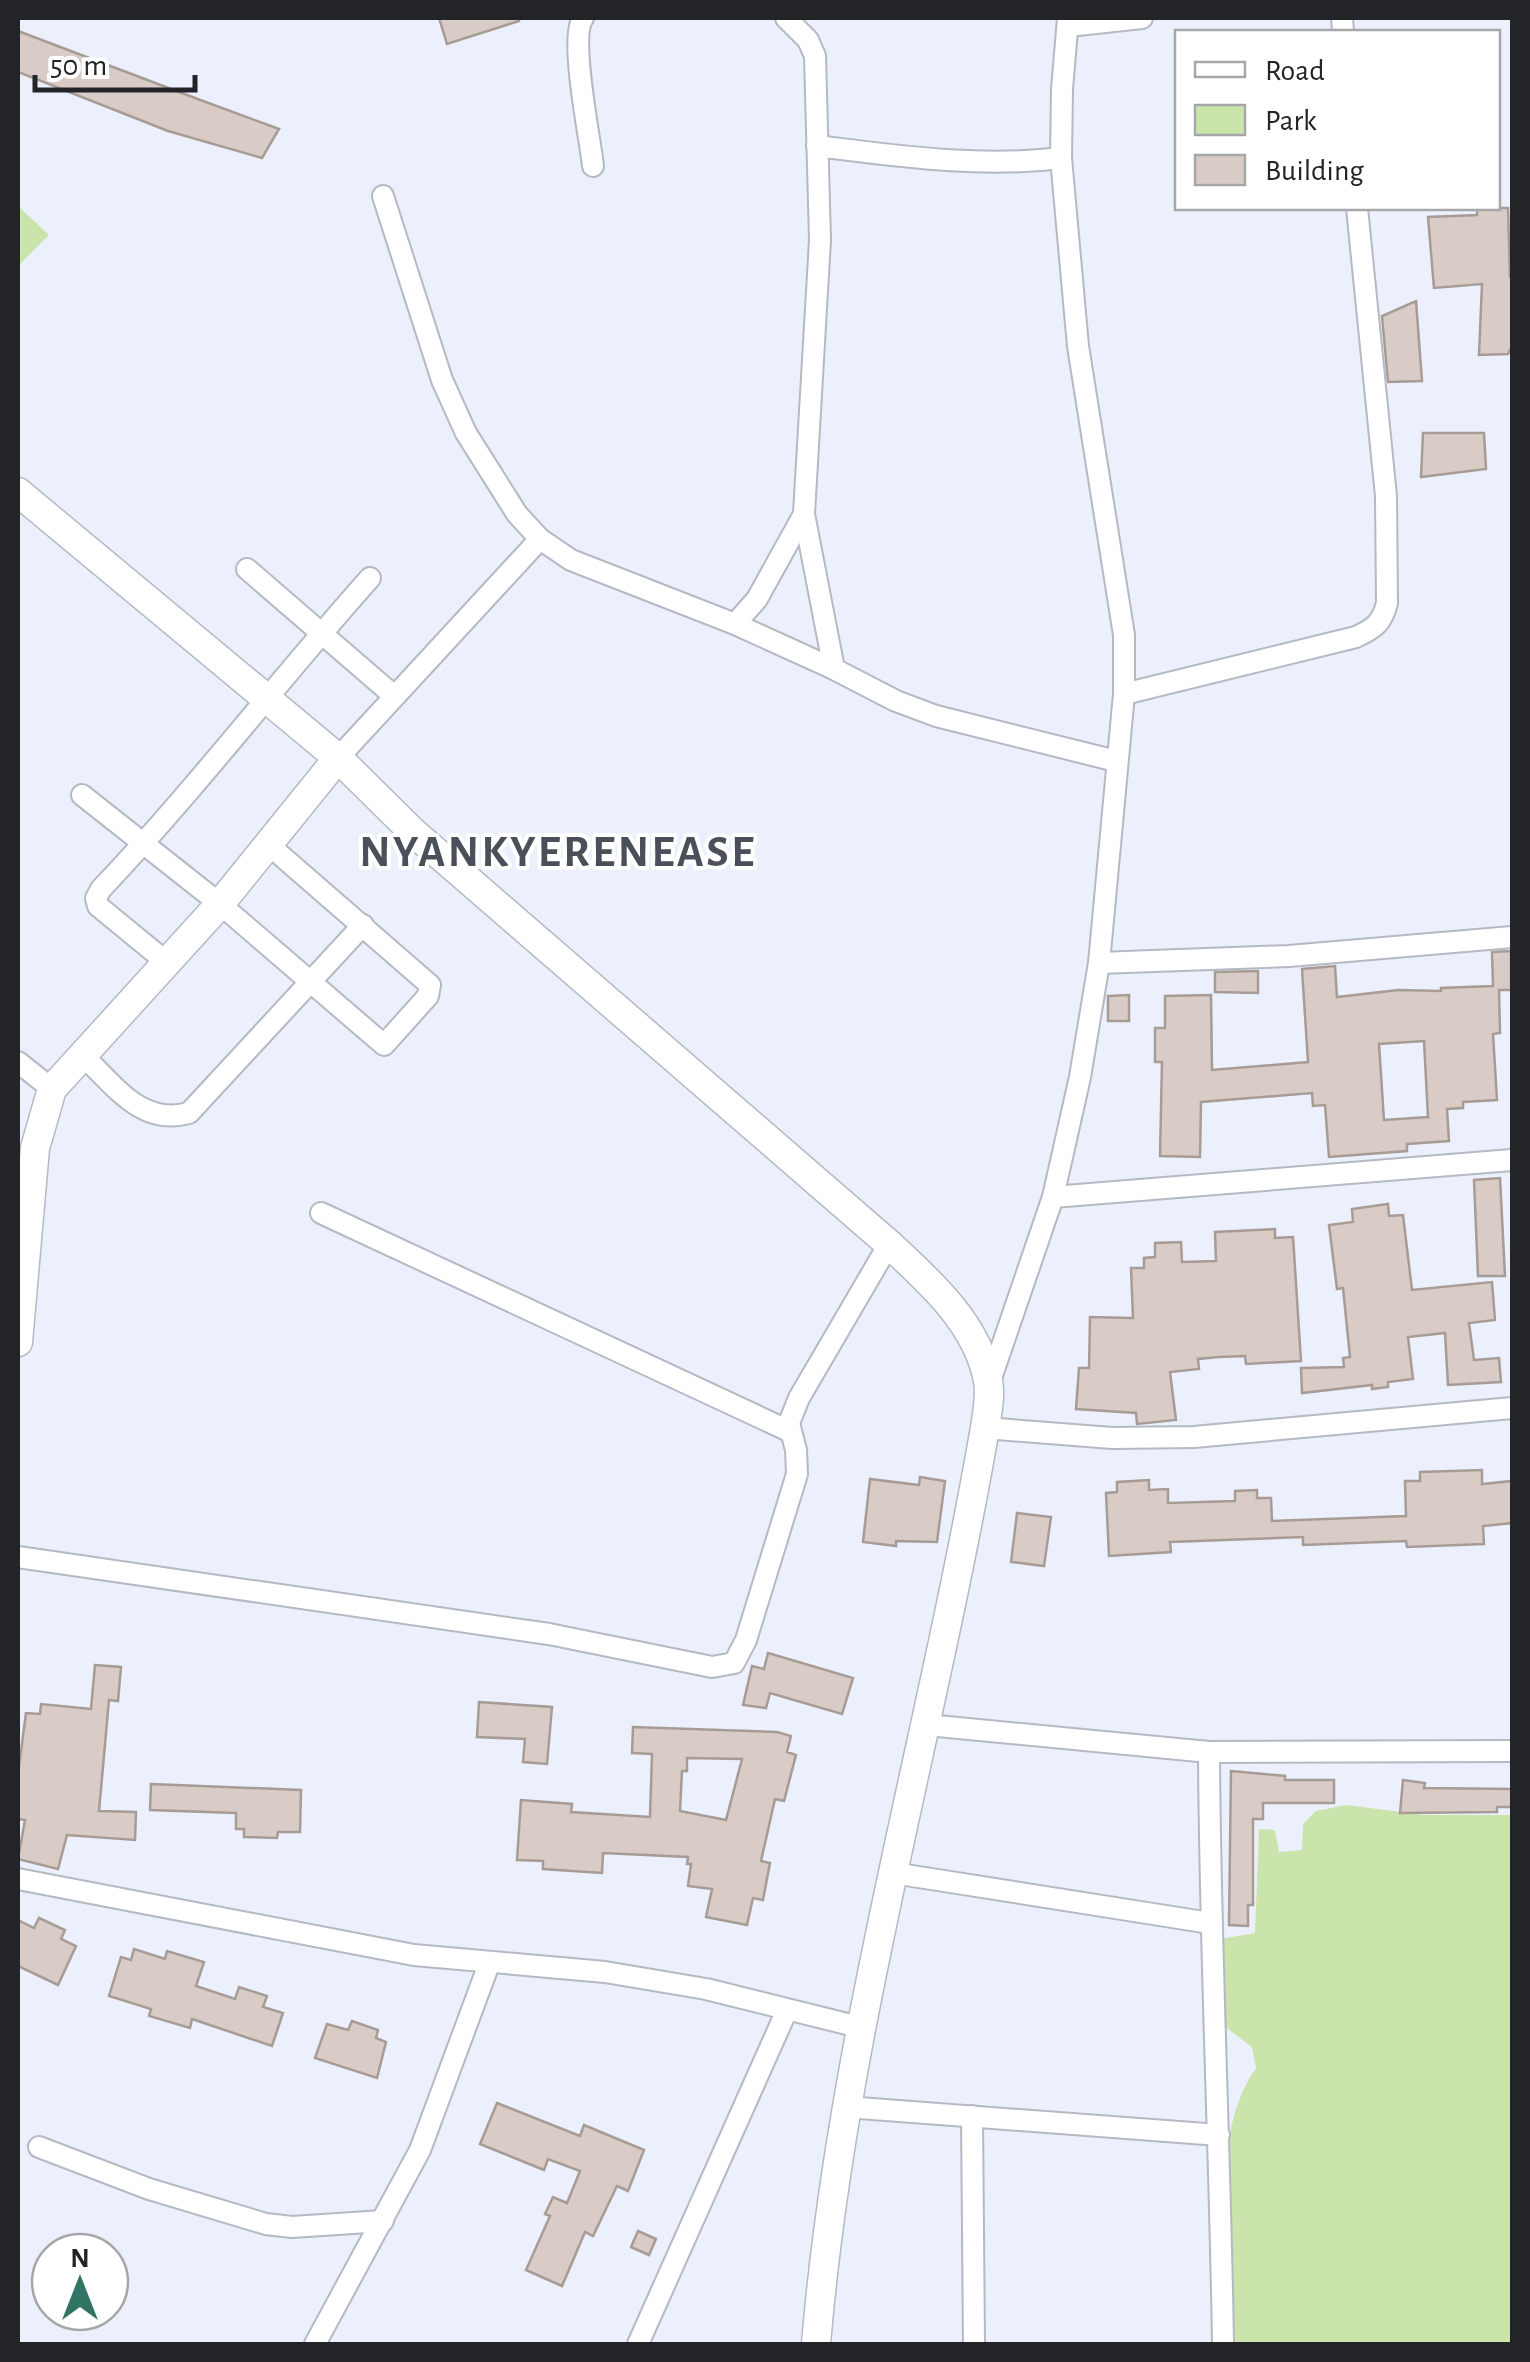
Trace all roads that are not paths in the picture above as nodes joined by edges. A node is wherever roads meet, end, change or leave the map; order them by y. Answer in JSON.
{"nodes":[{"id":1,"x":583,"y":18,"type":"edge"},
{"id":2,"x":786,"y":18,"type":"edge"},
{"id":3,"x":1142,"y":18,"type":"edge"},
{"id":4,"x":1068,"y":22,"type":"edge"},
{"id":5,"x":818,"y":146,"type":"junction"},
{"id":6,"x":1061,"y":158,"type":"junction"},
{"id":7,"x":594,"y":166,"type":"dead end"},
{"id":8,"x":383,"y":196,"type":"dead end"},
{"id":9,"x":1357,"y":210,"type":"edge"},
{"id":10,"x":18,"y":492,"type":"edge"},
{"id":11,"x":804,"y":514,"type":"junction"},
{"id":12,"x":540,"y":539,"type":"junction"},
{"id":13,"x":247,"y":569,"type":"dead end"},
{"id":14,"x":370,"y":578,"type":"dead end"},
{"id":15,"x":734,"y":624,"type":"junction"},
{"id":16,"x":321,"y":633,"type":"junction"},
{"id":17,"x":834,"y":669,"type":"junction"},
{"id":18,"x":1124,"y":694,"type":"junction"},
{"id":19,"x":393,"y":695,"type":"junction"},
{"id":20,"x":264,"y":699,"type":"junction"},
{"id":21,"x":338,"y":758,"type":"junction"},
{"id":22,"x":1116,"y":760,"type":"junction"},
{"id":23,"x":82,"y":795,"type":"dead end"},
{"id":24,"x":145,"y":843,"type":"junction"},
{"id":25,"x":270,"y":846,"type":"junction"},
{"id":26,"x":220,"y":904,"type":"junction"},
{"id":27,"x":364,"y":925,"type":"junction"},
{"id":28,"x":1512,"y":937,"type":"edge"},
{"id":29,"x":165,"y":962,"type":"junction"},
{"id":30,"x":1099,"y":963,"type":"junction"},
{"id":31,"x":312,"y":984,"type":"junction"},
{"id":32,"x":82,"y":1054,"type":"junction"},
{"id":33,"x":18,"y":1062,"type":"edge"},
{"id":34,"x":52,"y":1088,"type":"junction"},
{"id":35,"x":1512,"y":1160,"type":"edge"},
{"id":36,"x":1053,"y":1197,"type":"junction"},
{"id":37,"x":321,"y":1212,"type":"dead end"},
{"id":38,"x":889,"y":1244,"type":"junction"},
{"id":39,"x":18,"y":1342,"type":"edge"},
{"id":40,"x":989,"y":1384,"type":"junction"},
{"id":41,"x":1512,"y":1408,"type":"edge"},
{"id":42,"x":985,"y":1428,"type":"junction"},
{"id":43,"x":789,"y":1432,"type":"junction"},
{"id":44,"x":18,"y":1558,"type":"edge"},
{"id":45,"x":927,"y":1725,"type":"junction"},
{"id":46,"x":1512,"y":1750,"type":"edge"},
{"id":47,"x":1209,"y":1752,"type":"junction"},
{"id":48,"x":892,"y":1873,"type":"junction"},
{"id":49,"x":18,"y":1879,"type":"edge"},
{"id":50,"x":1210,"y":1923,"type":"junction"},
{"id":51,"x":489,"y":1964,"type":"junction"},
{"id":52,"x":787,"y":2010,"type":"junction"},
{"id":53,"x":859,"y":2027,"type":"junction"},
{"id":54,"x":846,"y":2107,"type":"junction"},
{"id":55,"x":972,"y":2116,"type":"junction"},
{"id":56,"x":1220,"y":2135,"type":"junction"},
{"id":57,"x":40,"y":2147,"type":"dead end"},
{"id":58,"x":383,"y":2221,"type":"junction"},
{"id":59,"x":315,"y":2344,"type":"edge"},
{"id":60,"x":638,"y":2344,"type":"edge"},
{"id":61,"x":816,"y":2344,"type":"edge"},
{"id":62,"x":974,"y":2344,"type":"edge"},
{"id":63,"x":1223,"y":2344,"type":"edge"}],
"edges":[{"from":1,"to":7,"type":"street"},
{"from":2,"to":5,"type":"street"},
{"from":3,"to":4,"type":"street"},
{"from":4,"to":6,"type":"street"},
{"from":5,"to":6,"type":"street"},
{"from":5,"to":11,"type":"street"},
{"from":6,"to":18,"type":"street"},
{"from":8,"to":12,"type":"street"},
{"from":9,"to":18,"type":"street"},
{"from":10,"to":20,"type":"street"},
{"from":11,"to":15,"type":"street"},
{"from":11,"to":17,"type":"street"},
{"from":12,"to":15,"type":"street"},
{"from":12,"to":19,"type":"street"},
{"from":13,"to":16,"type":"street"},
{"from":14,"to":16,"type":"street"},
{"from":15,"to":17,"type":"street"},
{"from":16,"to":19,"type":"street"},
{"from":16,"to":20,"type":"street"},
{"from":17,"to":22,"type":"street"},
{"from":18,"to":22,"type":"street"},
{"from":19,"to":21,"type":"street"},
{"from":20,"to":21,"type":"street"},
{"from":20,"to":24,"type":"street"},
{"from":21,"to":25,"type":"street"},
{"from":21,"to":38,"type":"street"},
{"from":22,"to":30,"type":"street"},
{"from":23,"to":24,"type":"street"},
{"from":24,"to":26,"type":"street"},
{"from":24,"to":29,"type":"street"},
{"from":25,"to":26,"type":"street"},
{"from":25,"to":27,"type":"street"},
{"from":26,"to":29,"type":"street"},
{"from":26,"to":31,"type":"street"},
{"from":27,"to":31,"type":"street"},
{"from":27,"to":31,"type":"street"},
{"from":28,"to":30,"type":"street"},
{"from":29,"to":32,"type":"street"},
{"from":30,"to":36,"type":"street"},
{"from":31,"to":32,"type":"street"},
{"from":32,"to":34,"type":"street"},
{"from":33,"to":34,"type":"street"},
{"from":34,"to":39,"type":"street"},
{"from":35,"to":36,"type":"street"},
{"from":36,"to":40,"type":"street"},
{"from":37,"to":43,"type":"street"},
{"from":38,"to":40,"type":"street"},
{"from":38,"to":43,"type":"street"},
{"from":40,"to":42,"type":"street"},
{"from":41,"to":42,"type":"street"},
{"from":42,"to":45,"type":"street"},
{"from":43,"to":44,"type":"street"},
{"from":45,"to":47,"type":"street"},
{"from":45,"to":48,"type":"street"},
{"from":46,"to":47,"type":"street"},
{"from":47,"to":50,"type":"street"},
{"from":48,"to":50,"type":"street"},
{"from":48,"to":53,"type":"street"},
{"from":49,"to":51,"type":"street"},
{"from":50,"to":56,"type":"street"},
{"from":51,"to":52,"type":"street"},
{"from":51,"to":58,"type":"street"},
{"from":52,"to":53,"type":"street"},
{"from":52,"to":60,"type":"street"},
{"from":53,"to":54,"type":"street"},
{"from":54,"to":55,"type":"street"},
{"from":54,"to":61,"type":"street"},
{"from":55,"to":56,"type":"street"},
{"from":55,"to":62,"type":"street"},
{"from":56,"to":63,"type":"street"},
{"from":57,"to":58,"type":"street"},
{"from":58,"to":59,"type":"street"}]}
